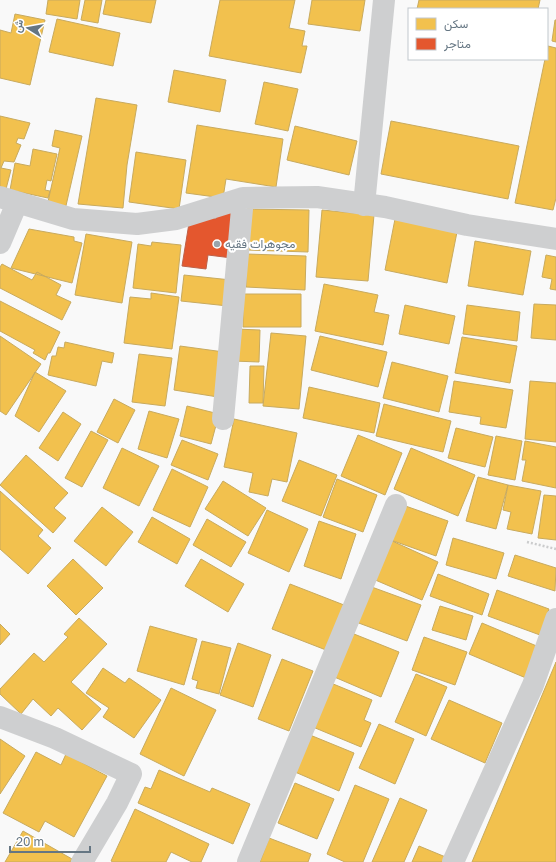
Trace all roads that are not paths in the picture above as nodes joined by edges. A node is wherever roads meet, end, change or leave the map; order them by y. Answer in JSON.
{"nodes":[{"id":1,"x":384,"y":0,"type":"edge"},
{"id":2,"x":243,"y":198,"type":"junction"},
{"id":3,"x":8,"y":200,"type":"edge"},
{"id":4,"x":364,"y":205,"type":"junction"},
{"id":5,"x":556,"y":239,"type":"edge"},
{"id":6,"x":0,"y":243,"type":"edge"},
{"id":7,"x":223,"y":419,"type":"dead end"},
{"id":8,"x":396,"y":504,"type":"dead end"},
{"id":9,"x":556,"y":619,"type":"edge"},
{"id":10,"x":551,"y":649,"type":"edge"},
{"id":11,"x":0,"y":717,"type":"edge"},
{"id":12,"x":82,"y":862,"type":"edge"},
{"id":13,"x":248,"y":862,"type":"edge"},
{"id":14,"x":453,"y":862,"type":"edge"}],
"edges":[{"from":1,"to":4,"type":"street"},
{"from":2,"to":3,"type":"street"},
{"from":2,"to":4,"type":"street"},
{"from":2,"to":7,"type":"street"},
{"from":3,"to":6,"type":"street"},
{"from":4,"to":5,"type":"street"},
{"from":8,"to":13,"type":"street"},
{"from":9,"to":10,"type":"street"},
{"from":10,"to":14,"type":"street"},
{"from":11,"to":12,"type":"street"}]}
